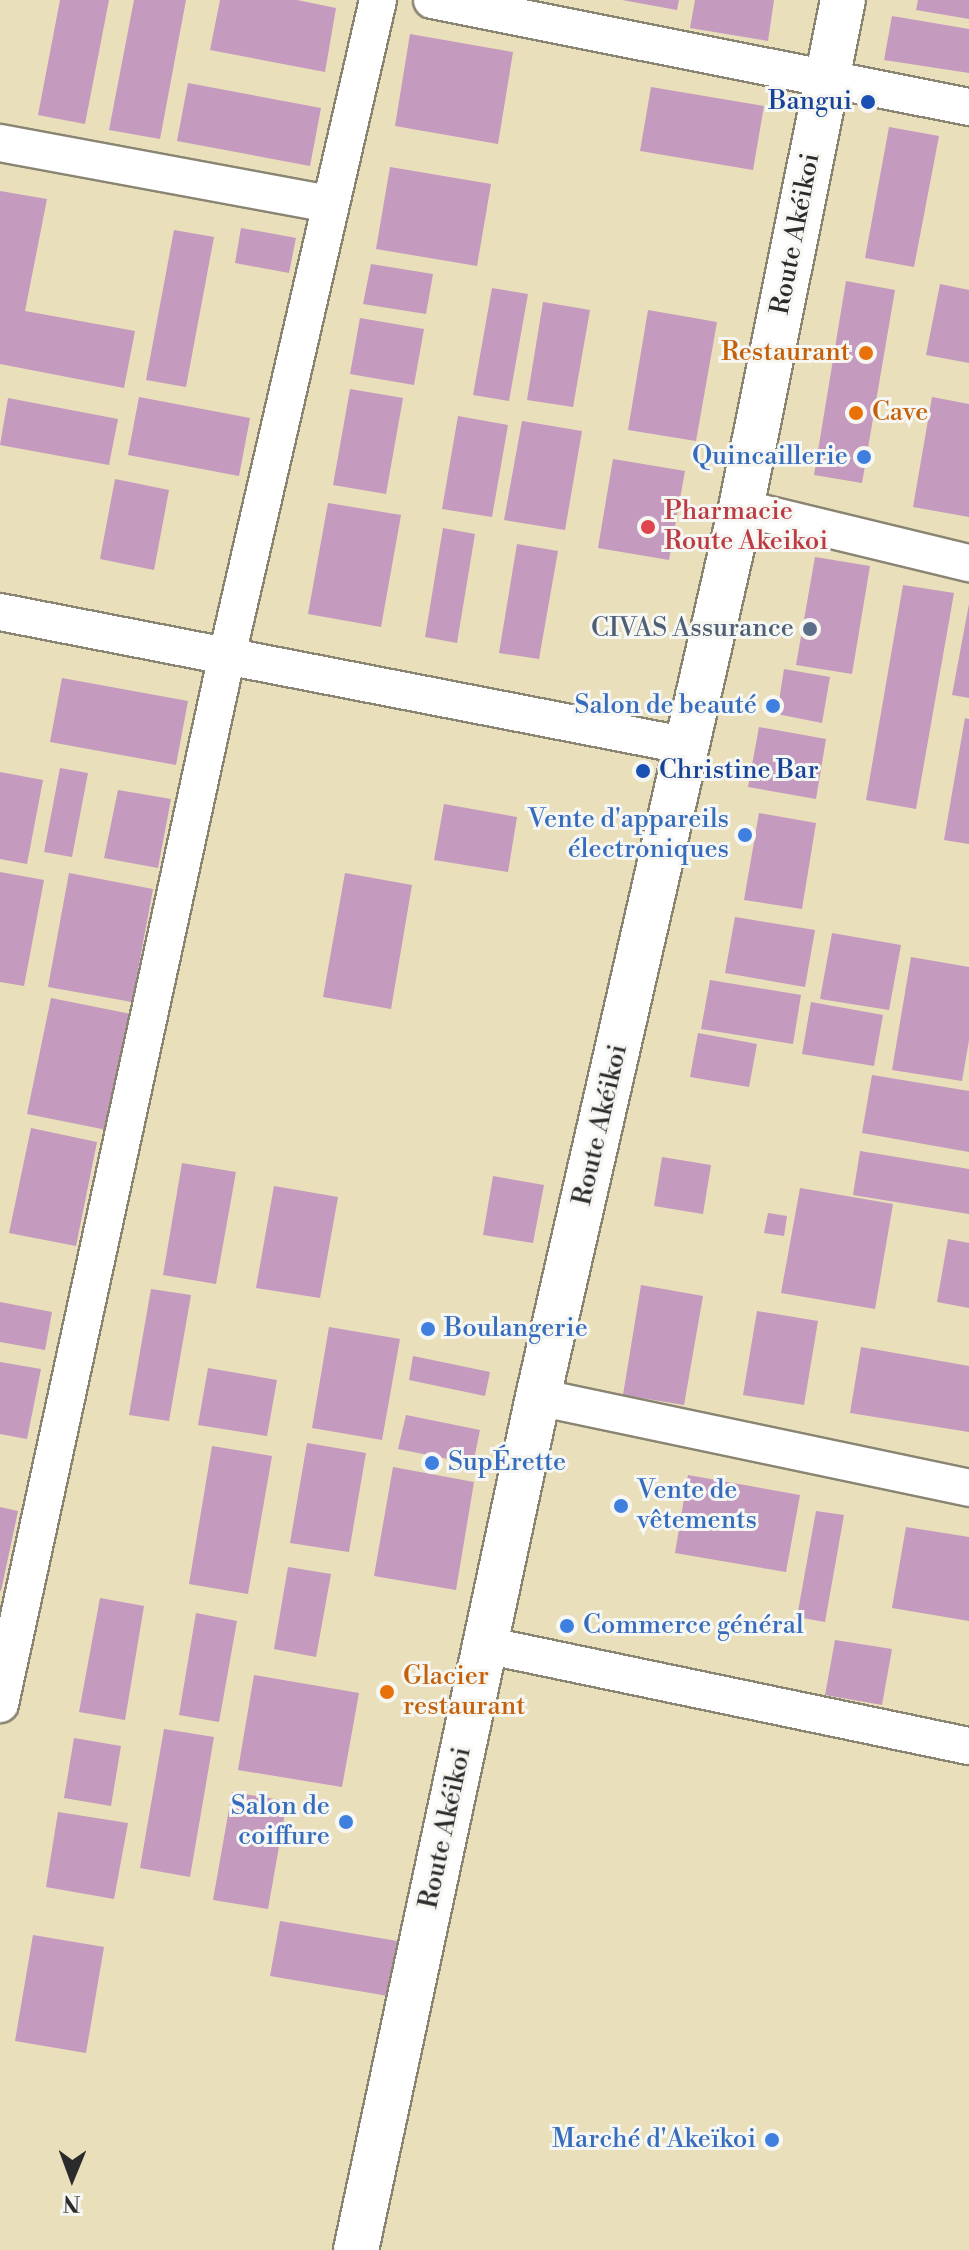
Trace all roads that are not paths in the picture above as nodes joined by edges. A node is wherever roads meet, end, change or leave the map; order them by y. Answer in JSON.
{"nodes":[{"id":1,"x":378,"y":0,"type":"edge"},
{"id":2,"x":432,"y":0,"type":"edge"},
{"id":3,"x":843,"y":0,"type":"edge"},
{"id":4,"x":827,"y":78,"type":"junction"},
{"id":5,"x":969,"y":107,"type":"edge"},
{"id":6,"x":0,"y":143,"type":"edge"},
{"id":7,"x":328,"y":204,"type":"junction"},
{"id":8,"x":741,"y":508,"type":"junction"},
{"id":9,"x":969,"y":563,"type":"edge"},
{"id":10,"x":0,"y":612,"type":"edge"},
{"id":11,"x":226,"y":660,"type":"junction"},
{"id":12,"x":688,"y":746,"type":"junction"},
{"id":13,"x":538,"y":1397,"type":"junction"},
{"id":14,"x":969,"y":1488,"type":"edge"},
{"id":15,"x":485,"y":1645,"type":"junction"},
{"id":16,"x":0,"y":1704,"type":"edge"},
{"id":17,"x":969,"y":1746,"type":"edge"},
{"id":18,"x":356,"y":2250,"type":"edge"}],
"edges":[{"from":1,"to":7,"type":"street"},
{"from":2,"to":4,"type":"street"},
{"from":3,"to":4,"type":"street","name":"Route Akéikoi"},
{"from":4,"to":5,"type":"street"},
{"from":4,"to":8,"type":"street","name":"Route Akéikoi"},
{"from":6,"to":7,"type":"street"},
{"from":7,"to":11,"type":"street"},
{"from":8,"to":9,"type":"street"},
{"from":8,"to":12,"type":"street","name":"Route Akéikoi"},
{"from":10,"to":11,"type":"street"},
{"from":11,"to":12,"type":"street"},
{"from":11,"to":16,"type":"street"},
{"from":12,"to":13,"type":"street","name":"Route Akéikoi"},
{"from":13,"to":14,"type":"street"},
{"from":13,"to":15,"type":"street","name":"Route Akéikoi"},
{"from":15,"to":17,"type":"street"},
{"from":15,"to":18,"type":"street","name":"Route Akéikoi"}]}
